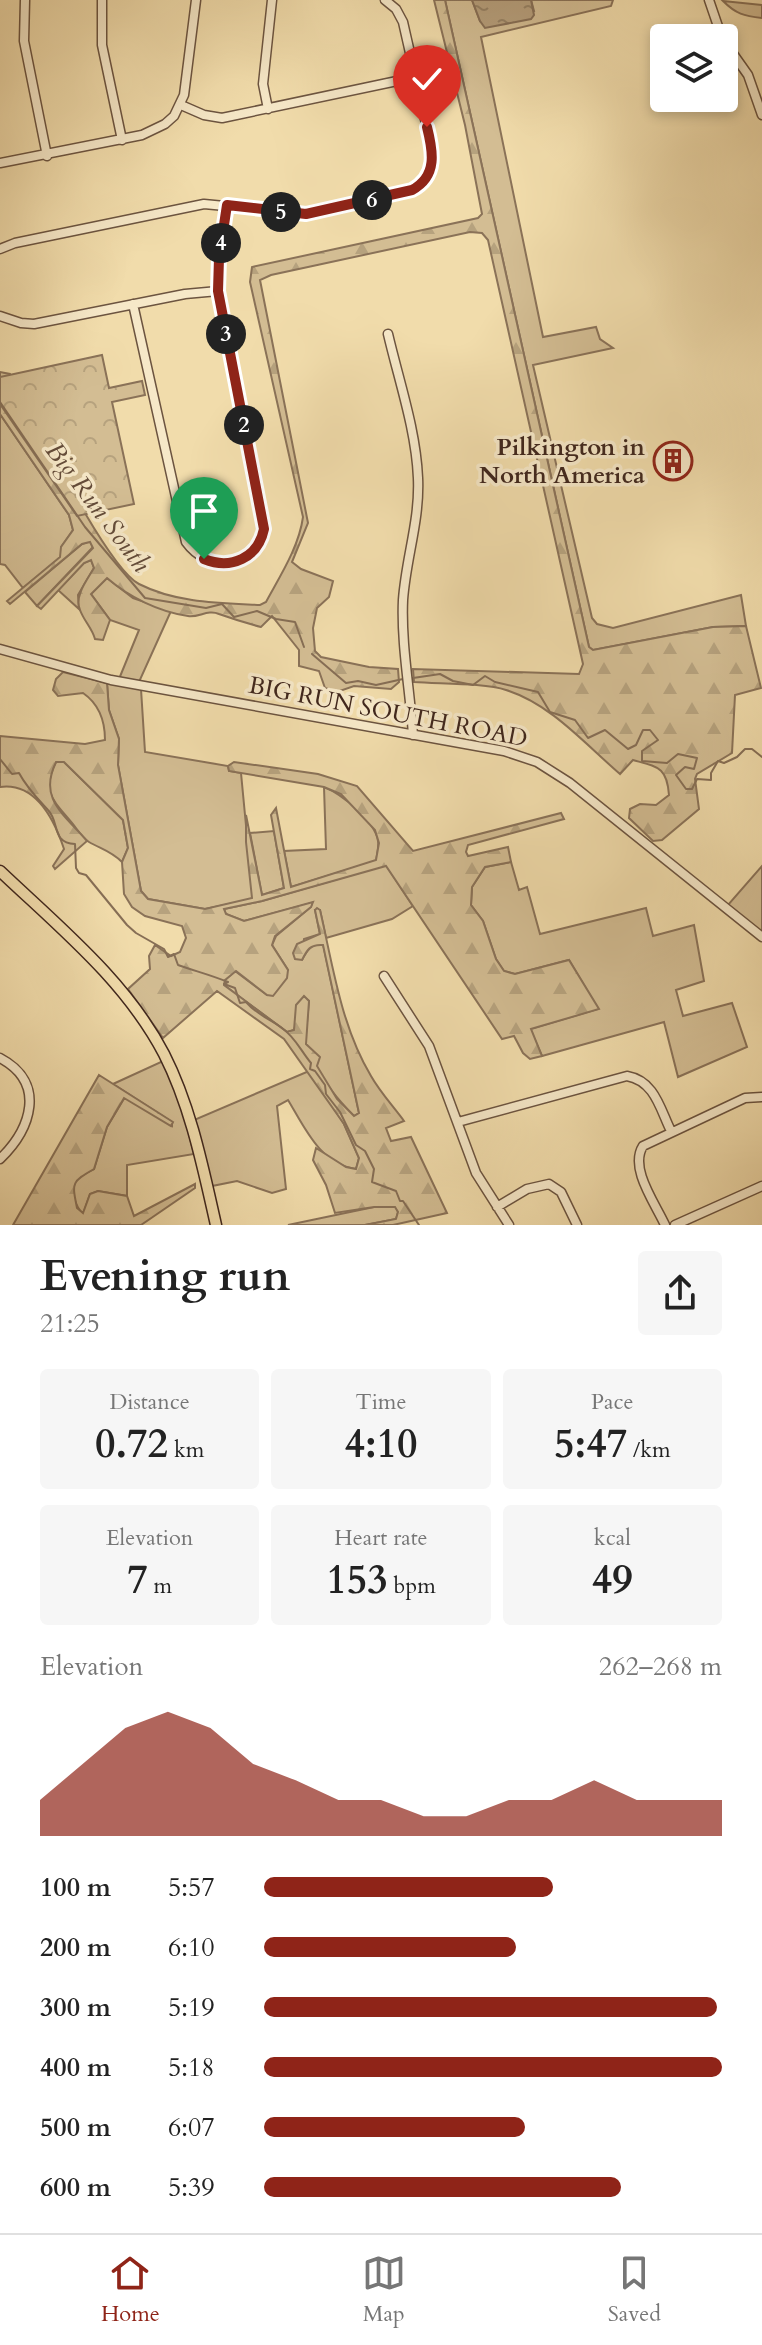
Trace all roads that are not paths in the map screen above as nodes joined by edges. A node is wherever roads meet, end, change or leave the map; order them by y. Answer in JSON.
{"nodes":[{"id":1,"x":25,"y":0,"type":"edge"},
{"id":2,"x":102,"y":0,"type":"edge"},
{"id":3,"x":196,"y":0,"type":"edge"},
{"id":4,"x":272,"y":0,"type":"edge"},
{"id":5,"x":385,"y":0,"type":"edge"},
{"id":6,"x":709,"y":0,"type":"edge"},
{"id":7,"x":717,"y":24,"type":"edge"},
{"id":8,"x":738,"y":61,"type":"edge"},
{"id":9,"x":416,"y":77,"type":"junction"},
{"id":10,"x":181,"y":105,"type":"junction"},
{"id":11,"x":268,"y":109,"type":"junction"},
{"id":12,"x":762,"y":115,"type":"edge"},
{"id":13,"x":122,"y":140,"type":"junction"},
{"id":14,"x":47,"y":156,"type":"junction"},
{"id":15,"x":0,"y":163,"type":"edge"},
{"id":16,"x":227,"y":205,"type":"junction"},
{"id":17,"x":0,"y":249,"type":"edge"},
{"id":18,"x":218,"y":291,"type":"junction"},
{"id":19,"x":133,"y":304,"type":"junction"},
{"id":20,"x":0,"y":316,"type":"edge"},
{"id":21,"x":388,"y":334,"type":"dead end"},
{"id":22,"x":0,"y":649,"type":"edge"},
{"id":23,"x":413,"y":735,"type":"junction"},
{"id":24,"x":0,"y":871,"type":"edge"},
{"id":25,"x":762,"y":937,"type":"edge"},
{"id":26,"x":384,"y":976,"type":"dead end"},
{"id":27,"x":0,"y":1058,"type":"edge"},
{"id":28,"x":762,"y":1097,"type":"edge"},
{"id":29,"x":458,"y":1122,"type":"junction"},
{"id":30,"x":671,"y":1131,"type":"junction"},
{"id":31,"x":0,"y":1159,"type":"edge"},
{"id":32,"x":762,"y":1186,"type":"edge"},
{"id":33,"x":497,"y":1207,"type":"junction"},
{"id":34,"x":216,"y":1225,"type":"edge"},
{"id":35,"x":509,"y":1225,"type":"edge"},
{"id":36,"x":577,"y":1225,"type":"edge"},
{"id":37,"x":665,"y":1225,"type":"edge"},
{"id":38,"x":675,"y":1225,"type":"edge"}],
"edges":[{"from":1,"to":14,"type":"street"},
{"from":2,"to":13,"type":"street"},
{"from":3,"to":10,"type":"street"},
{"from":4,"to":11,"type":"street"},
{"from":5,"to":9,"type":"street"},
{"from":6,"to":7,"type":"street"},
{"from":8,"to":12,"type":"street"},
{"from":9,"to":11,"type":"street"},
{"from":9,"to":16,"type":"street"},
{"from":10,"to":11,"type":"street"},
{"from":10,"to":13,"type":"street"},
{"from":13,"to":14,"type":"street"},
{"from":14,"to":15,"type":"street"},
{"from":16,"to":17,"type":"street"},
{"from":16,"to":18,"type":"street"},
{"from":18,"to":19,"type":"street"},
{"from":18,"to":19,"type":"street"},
{"from":19,"to":20,"type":"street"},
{"from":21,"to":23,"type":"street"},
{"from":22,"to":23,"type":"street","name":"BIG RUN SOUTH ROAD"},
{"from":23,"to":25,"type":"street","name":"BIG RUN SOUTH ROAD"},
{"from":24,"to":34,"type":"main road"},
{"from":26,"to":29,"type":"street"},
{"from":27,"to":31,"type":"street"},
{"from":28,"to":30,"type":"street"},
{"from":29,"to":30,"type":"street"},
{"from":29,"to":33,"type":"street"},
{"from":30,"to":37,"type":"street"},
{"from":32,"to":38,"type":"street"},
{"from":33,"to":35,"type":"street"},
{"from":33,"to":36,"type":"street"}]}
